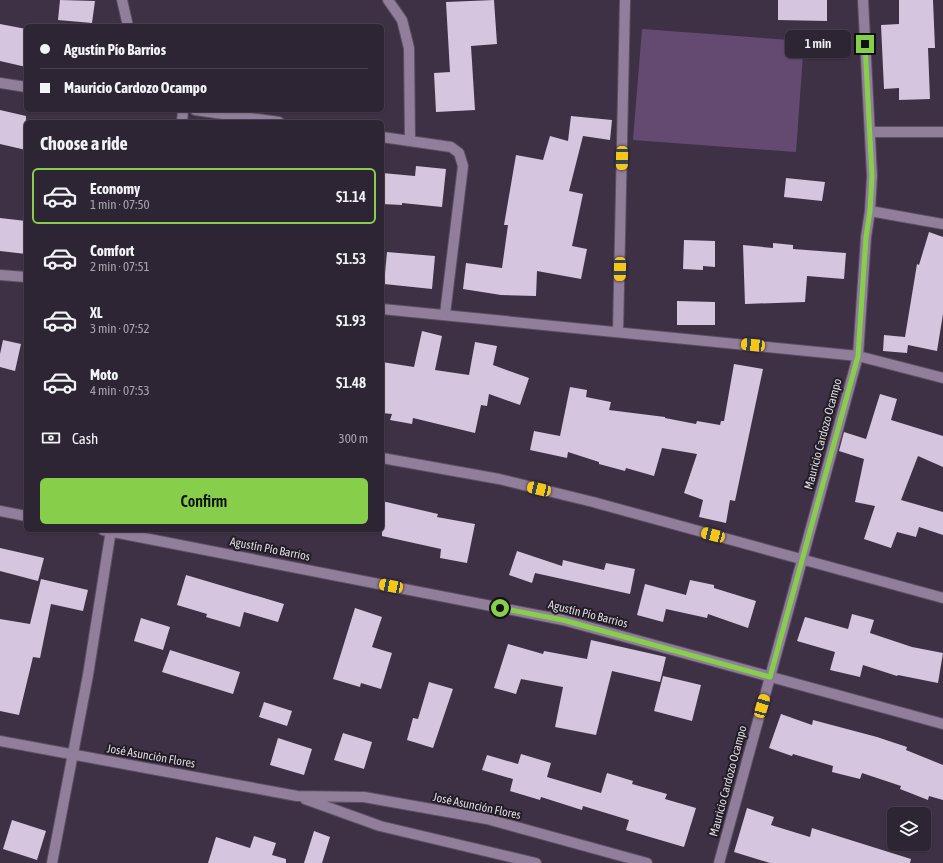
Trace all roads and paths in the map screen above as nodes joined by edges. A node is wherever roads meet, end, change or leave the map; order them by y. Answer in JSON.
{"nodes":[{"id":1,"x":122,"y":0,"type":"edge"},
{"id":2,"x":388,"y":0,"type":"edge"},
{"id":3,"x":625,"y":0,"type":"edge"},
{"id":4,"x":863,"y":0,"type":"edge"},
{"id":5,"x":128,"y":24,"type":"edge"},
{"id":6,"x":0,"y":83,"type":"edge"},
{"id":7,"x":24,"y":87,"type":"edge"},
{"id":8,"x":209,"y":112,"type":"edge"},
{"id":9,"x":265,"y":120,"type":"edge"},
{"id":10,"x":870,"y":132,"type":"junction"},
{"id":11,"x":943,"y":132,"type":"edge"},
{"id":12,"x":384,"y":137,"type":"edge"},
{"id":13,"x":410,"y":141,"type":"junction"},
{"id":14,"x":870,"y":211,"type":"junction"},
{"id":15,"x":943,"y":224,"type":"edge"},
{"id":16,"x":0,"y":275,"type":"edge"},
{"id":17,"x":24,"y":277,"type":"edge"},
{"id":18,"x":384,"y":309,"type":"edge"},
{"id":19,"x":445,"y":314,"type":"junction"},
{"id":20,"x":618,"y":332,"type":"junction"},
{"id":21,"x":858,"y":356,"type":"junction"},
{"id":22,"x":943,"y":378,"type":"edge"},
{"id":23,"x":384,"y":458,"type":"edge"},
{"id":24,"x":0,"y":511,"type":"edge"},
{"id":25,"x":24,"y":516,"type":"edge"},
{"id":26,"x":108,"y":532,"type":"edge"},
{"id":27,"x":118,"y":532,"type":"edge"},
{"id":28,"x":802,"y":559,"type":"junction"},
{"id":29,"x":943,"y":598,"type":"edge"},
{"id":30,"x":770,"y":677,"type":"junction"},
{"id":31,"x":943,"y":724,"type":"edge"},
{"id":32,"x":0,"y":741,"type":"edge"},
{"id":33,"x":71,"y":755,"type":"junction"},
{"id":34,"x":298,"y":796,"type":"junction"},
{"id":35,"x":52,"y":863,"type":"edge"},
{"id":36,"x":536,"y":863,"type":"edge"},
{"id":37,"x":647,"y":863,"type":"edge"},
{"id":38,"x":719,"y":863,"type":"edge"}],
"edges":[{"from":1,"to":5,"type":"street"},
{"from":2,"to":13,"type":"street"},
{"from":3,"to":20,"type":"street"},
{"from":4,"to":10,"type":"street","name":"Mauricio Cardozo Ocampo"},
{"from":6,"to":7,"type":"street"},
{"from":8,"to":9,"type":"street"},
{"from":10,"to":11,"type":"street"},
{"from":10,"to":14,"type":"street","name":"Mauricio Cardozo Ocampo"},
{"from":12,"to":13,"type":"street"},
{"from":13,"to":19,"type":"street"},
{"from":14,"to":15,"type":"street"},
{"from":14,"to":21,"type":"street","name":"Mauricio Cardozo Ocampo"},
{"from":16,"to":17,"type":"street"},
{"from":18,"to":19,"type":"street"},
{"from":19,"to":20,"type":"street"},
{"from":20,"to":21,"type":"street"},
{"from":21,"to":22,"type":"street"},
{"from":21,"to":28,"type":"street","name":"Mauricio Cardozo Ocampo"},
{"from":23,"to":28,"type":"street"},
{"from":24,"to":25,"type":"street"},
{"from":26,"to":33,"type":"street"},
{"from":27,"to":30,"type":"street","name":"Agustín Pío Barrios"},
{"from":28,"to":29,"type":"street"},
{"from":28,"to":30,"type":"street","name":"Mauricio Cardozo Ocampo"},
{"from":30,"to":31,"type":"street","name":"Agustín Pío Barrios"},
{"from":30,"to":38,"type":"street","name":"Mauricio Cardozo Ocampo"},
{"from":32,"to":33,"type":"street","name":"José Asunción Flores"},
{"from":33,"to":34,"type":"street","name":"José Asunción Flores"},
{"from":33,"to":35,"type":"street"},
{"from":34,"to":36,"type":"street","name":"José Asunción Flores"},
{"from":34,"to":37,"type":"street","name":"José Asunción Flores"}]}
